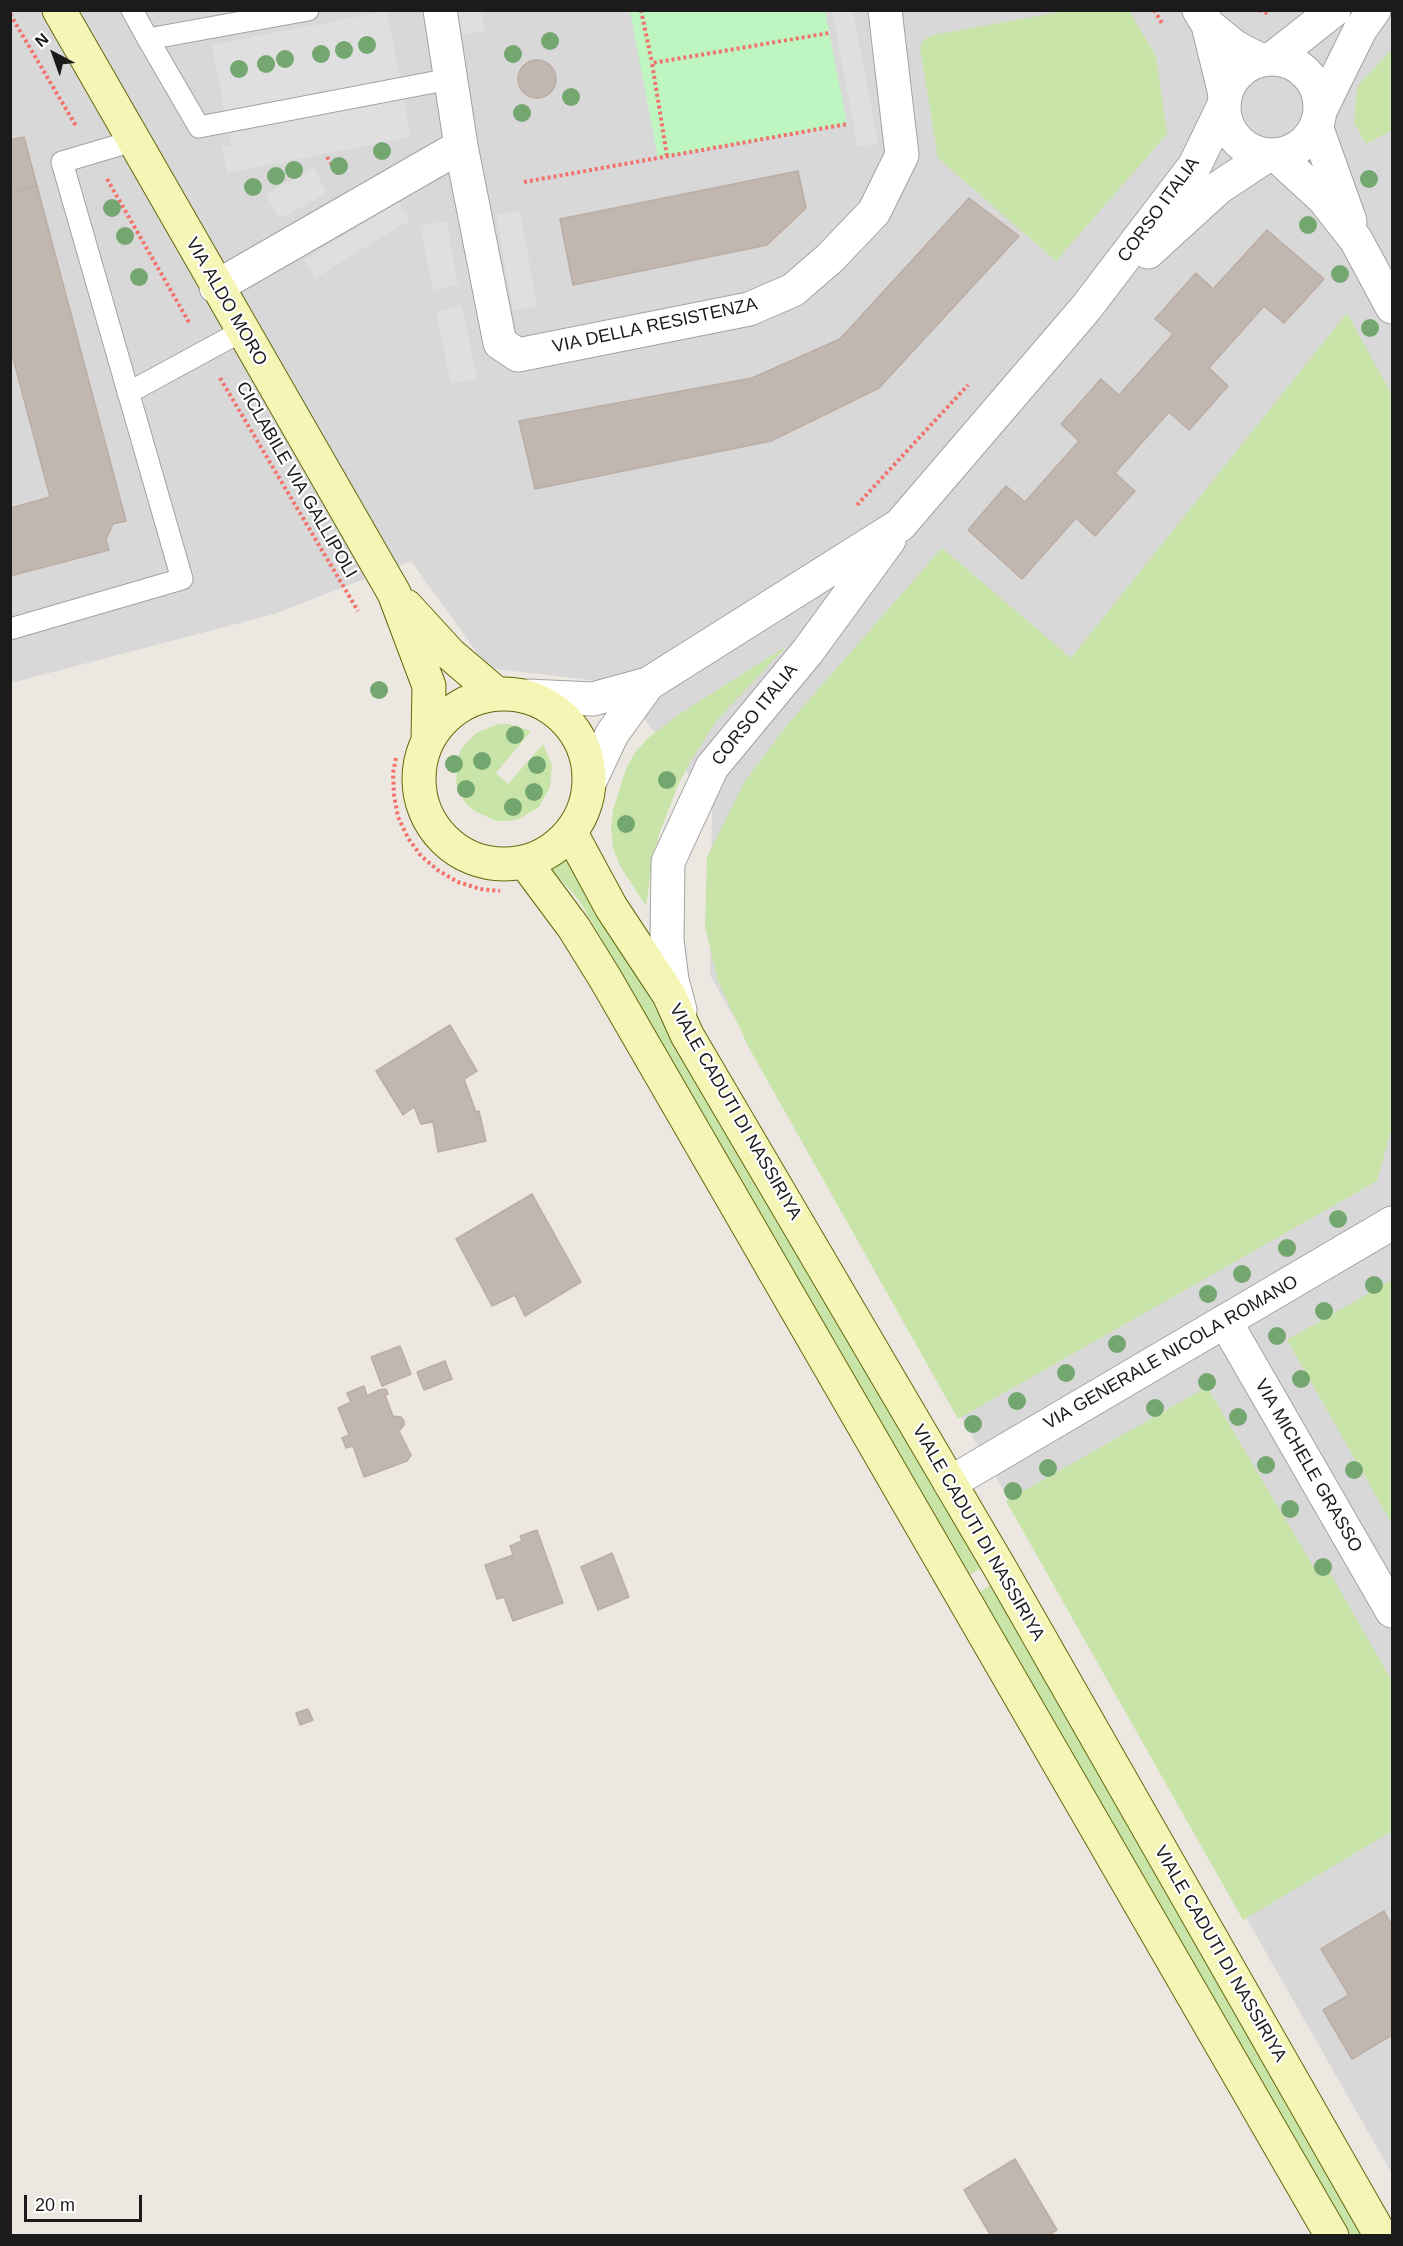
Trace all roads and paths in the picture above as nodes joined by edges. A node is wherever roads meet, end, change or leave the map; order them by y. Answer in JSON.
{"nodes":[{"id":1,"x":58,"y":10,"type":"edge"},
{"id":2,"x":132,"y":10,"type":"edge"},
{"id":3,"x":308,"y":10,"type":"edge"},
{"id":4,"x":440,"y":10,"type":"edge"},
{"id":5,"x":641,"y":10,"type":"edge"},
{"id":6,"x":885,"y":10,"type":"edge"},
{"id":7,"x":1154,"y":10,"type":"edge"},
{"id":8,"x":1334,"y":10,"type":"edge"},
{"id":9,"x":1374,"y":10,"type":"edge"},
{"id":10,"x":10,"y":14,"type":"edge"},
{"id":11,"x":1203,"y":18,"type":"edge"},
{"id":12,"x":1166,"y":28,"type":"dead end"},
{"id":13,"x":829,"y":33,"type":"dead end"},
{"id":14,"x":148,"y":39,"type":"junction"},
{"id":15,"x":1266,"y":59,"type":"junction"},
{"id":16,"x":652,"y":63,"type":"junction"},
{"id":17,"x":450,"y":79,"type":"junction"},
{"id":18,"x":1224,"y":100,"type":"junction"},
{"id":19,"x":1318,"y":118,"type":"junction"},
{"id":20,"x":848,"y":124,"type":"dead end"},
{"id":21,"x":133,"y":141,"type":"junction"},
{"id":22,"x":461,"y":146,"type":"junction"},
{"id":23,"x":92,"y":153,"type":"junction"},
{"id":24,"x":1272,"y":155,"type":"junction"},
{"id":25,"x":667,"y":156,"type":"junction"},
{"id":26,"x":327,"y":157,"type":"dead end"},
{"id":27,"x":342,"y":181,"type":"dead end"},
{"id":28,"x":524,"y":182,"type":"dead end"},
{"id":29,"x":1356,"y":240,"type":"junction"},
{"id":30,"x":216,"y":287,"type":"junction"},
{"id":31,"x":1392,"y":307,"type":"edge"},
{"id":32,"x":1086,"y":308,"type":"junction"},
{"id":33,"x":242,"y":331,"type":"junction"},
{"id":34,"x":205,"y":352,"type":"junction"},
{"id":35,"x":972,"y":380,"type":"dead end"},
{"id":36,"x":129,"y":393,"type":"junction"},
{"id":37,"x":855,"y":508,"type":"dead end"},
{"id":38,"x":900,"y":525,"type":"junction"},
{"id":39,"x":394,"y":593,"type":"junction"},
{"id":40,"x":361,"y":615,"type":"dead end"},
{"id":41,"x":10,"y":629,"type":"edge"},
{"id":42,"x":648,"y":684,"type":"junction"},
{"id":43,"x":513,"y":695,"type":"junction"},
{"id":44,"x":428,"y":739,"type":"junction"},
{"id":45,"x":398,"y":750,"type":"dead end"},
{"id":46,"x":591,"y":781,"type":"junction"},
{"id":47,"x":571,"y":833,"type":"junction"},
{"id":48,"x":525,"y":862,"type":"junction"},
{"id":49,"x":508,"y":894,"type":"dead end"},
{"id":50,"x":687,"y":1035,"type":"junction"},
{"id":51,"x":1392,"y":1223,"type":"edge"},
{"id":52,"x":1225,"y":1322,"type":"junction"},
{"id":53,"x":950,"y":1483,"type":"junction"},
{"id":54,"x":1392,"y":1611,"type":"edge"},
{"id":55,"x":1392,"y":2231,"type":"edge"},
{"id":56,"x":1332,"y":2235,"type":"edge"},
{"id":57,"x":1381,"y":2235,"type":"edge"},
{"id":58,"x":1387,"y":2235,"type":"edge"}],
"edges":[{"from":1,"to":21,"type":"main road","name":"VIA ALDO MORO"},
{"from":2,"to":14,"type":"lane"},
{"from":3,"to":14,"type":"lane"},
{"from":4,"to":17,"type":"street"},
{"from":5,"to":16,"type":"path"},
{"from":6,"to":22,"type":"street","name":"VIA DELLA RESISTENZA"},
{"from":7,"to":12,"type":"path"},
{"from":8,"to":15,"type":"street","name":"CORSO ITALIA"},
{"from":9,"to":19,"type":"street","name":"CORSO ITALIA"},
{"from":10,"to":23,"type":"path","name":"CICLABILE VIA GALLIPOLI"},
{"from":11,"to":15,"type":"street"},
{"from":11,"to":18,"type":"street"},
{"from":13,"to":16,"type":"path"},
{"from":14,"to":17,"type":"lane"},
{"from":15,"to":18,"type":"street","name":"CORSO ITALIA"},
{"from":15,"to":19,"type":"street"},
{"from":16,"to":25,"type":"path"},
{"from":17,"to":22,"type":"street"},
{"from":18,"to":24,"type":"street"},
{"from":18,"to":32,"type":"street","name":"CORSO ITALIA"},
{"from":19,"to":24,"type":"street","name":"CORSO ITALIA"},
{"from":19,"to":29,"type":"street"},
{"from":20,"to":25,"type":"path"},
{"from":21,"to":23,"type":"lane"},
{"from":21,"to":30,"type":"main road","name":"VIA ALDO MORO"},
{"from":22,"to":30,"type":"street"},
{"from":23,"to":34,"type":"path","name":"CICLABILE VIA GALLIPOLI"},
{"from":23,"to":36,"type":"lane"},
{"from":24,"to":29,"type":"street"},
{"from":24,"to":32,"type":"street","name":"CORSO ITALIA"},
{"from":25,"to":28,"type":"path"},
{"from":26,"to":27,"type":"path"},
{"from":29,"to":31,"type":"street"},
{"from":30,"to":33,"type":"main road","name":"VIA ALDO MORO"},
{"from":32,"to":38,"type":"street","name":"CORSO ITALIA"},
{"from":33,"to":34,"type":"lane"},
{"from":33,"to":39,"type":"main road","name":"VIA ALDO MORO"},
{"from":34,"to":36,"type":"lane"},
{"from":34,"to":40,"type":"path","name":"CICLABILE VIA GALLIPOLI"},
{"from":35,"to":37,"type":"path"},
{"from":36,"to":41,"type":"lane"},
{"from":38,"to":42,"type":"street","name":"CORSO ITALIA"},
{"from":38,"to":50,"type":"street","name":"CORSO ITALIA"},
{"from":39,"to":43,"type":"main road","name":"VIA ALDO MORO"},
{"from":39,"to":44,"type":"main road","name":"VIA ALDO MORO"},
{"from":42,"to":43,"type":"street","name":"CORSO ITALIA"},
{"from":42,"to":46,"type":"street","name":"CORSO ITALIA"},
{"from":43,"to":44,"type":"main road"},
{"from":43,"to":46,"type":"main road"},
{"from":44,"to":48,"type":"main road"},
{"from":45,"to":49,"type":"path"},
{"from":46,"to":47,"type":"main road"},
{"from":47,"to":48,"type":"main road"},
{"from":47,"to":50,"type":"main road","name":"VIALE CADUTI DI NASSIRIYA"},
{"from":48,"to":56,"type":"main road"},
{"from":50,"to":53,"type":"main road","name":"VIALE CADUTI DI NASSIRIYA"},
{"from":51,"to":52,"type":"street","name":"VIA GENERALE NICOLA ROMANO"},
{"from":52,"to":53,"type":"street","name":"VIA GENERALE NICOLA ROMANO"},
{"from":52,"to":54,"type":"street","name":"VIA MICHELE GRASSO"},
{"from":53,"to":57,"type":"main road","name":"VIALE CADUTI DI NASSIRIYA"},
{"from":55,"to":58,"type":"street"}]}
